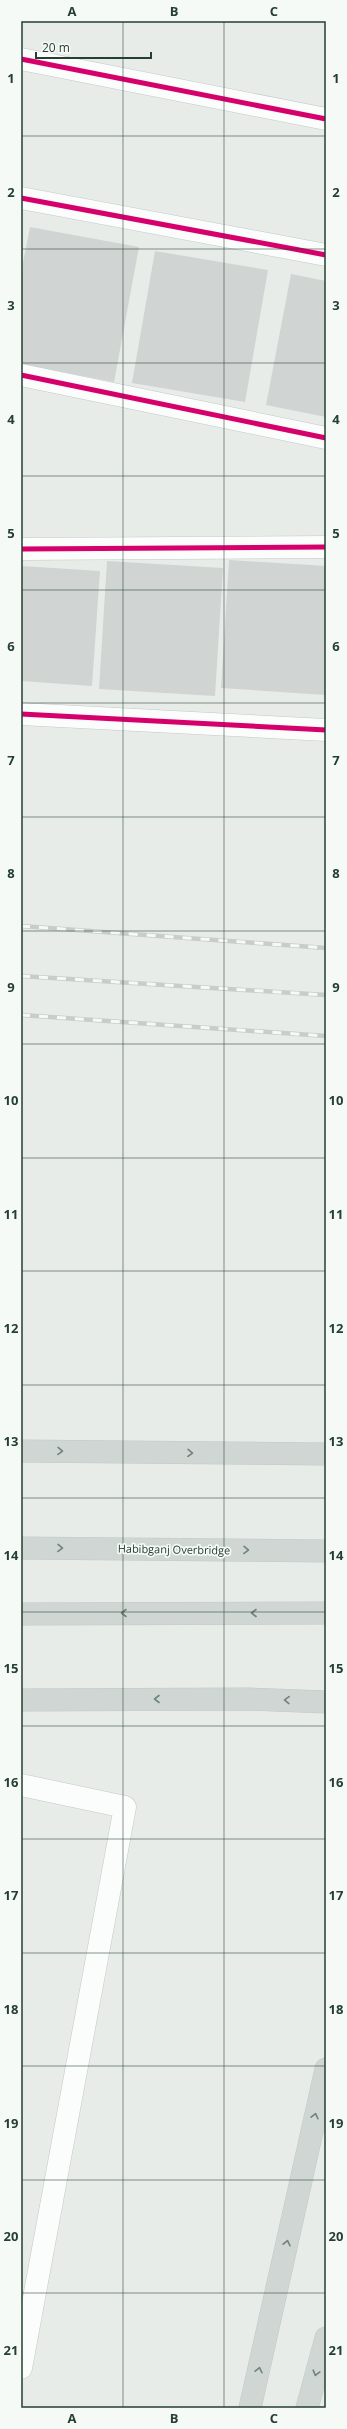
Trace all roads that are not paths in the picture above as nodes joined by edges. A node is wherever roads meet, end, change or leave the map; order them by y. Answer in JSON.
{"nodes":[{"id":1,"x":21,"y":59,"type":"edge"},
{"id":2,"x":326,"y":119,"type":"edge"},
{"id":3,"x":21,"y":198,"type":"edge"},
{"id":4,"x":326,"y":256,"type":"edge"},
{"id":5,"x":21,"y":375,"type":"edge"},
{"id":6,"x":326,"y":438,"type":"edge"},
{"id":7,"x":326,"y":547,"type":"edge"},
{"id":8,"x":21,"y":549,"type":"edge"},
{"id":9,"x":21,"y":714,"type":"edge"},
{"id":10,"x":326,"y":730,"type":"edge"},
{"id":11,"x":21,"y":1451,"type":"edge"},
{"id":12,"x":326,"y":1454,"type":"edge"},
{"id":13,"x":21,"y":1548,"type":"edge"},
{"id":14,"x":326,"y":1551,"type":"edge"},
{"id":15,"x":326,"y":1613,"type":"edge"},
{"id":16,"x":21,"y":1614,"type":"edge"},
{"id":17,"x":21,"y":1700,"type":"edge"},
{"id":18,"x":326,"y":1702,"type":"edge"},
{"id":19,"x":21,"y":1785,"type":"edge"},
{"id":20,"x":326,"y":2069,"type":"edge"},
{"id":21,"x":326,"y":2338,"type":"edge"},
{"id":22,"x":21,"y":2368,"type":"edge"},
{"id":23,"x":250,"y":2408,"type":"edge"},
{"id":24,"x":307,"y":2408,"type":"edge"}],
"edges":[{"from":1,"to":2,"type":"street"},
{"from":3,"to":4,"type":"street"},
{"from":5,"to":6,"type":"street"},
{"from":7,"to":8,"type":"street"},
{"from":9,"to":10,"type":"street"},
{"from":11,"to":12,"type":"main road","one_way":true},
{"from":13,"to":14,"type":"main road","name":"Habibganj Overbridge","one_way":true},
{"from":15,"to":16,"type":"main road","one_way":true},
{"from":18,"to":17,"type":"main road","one_way":true},
{"from":19,"to":22,"type":"street"},
{"from":23,"to":20,"type":"main road","one_way":true},
{"from":21,"to":24,"type":"main road","one_way":true}]}
